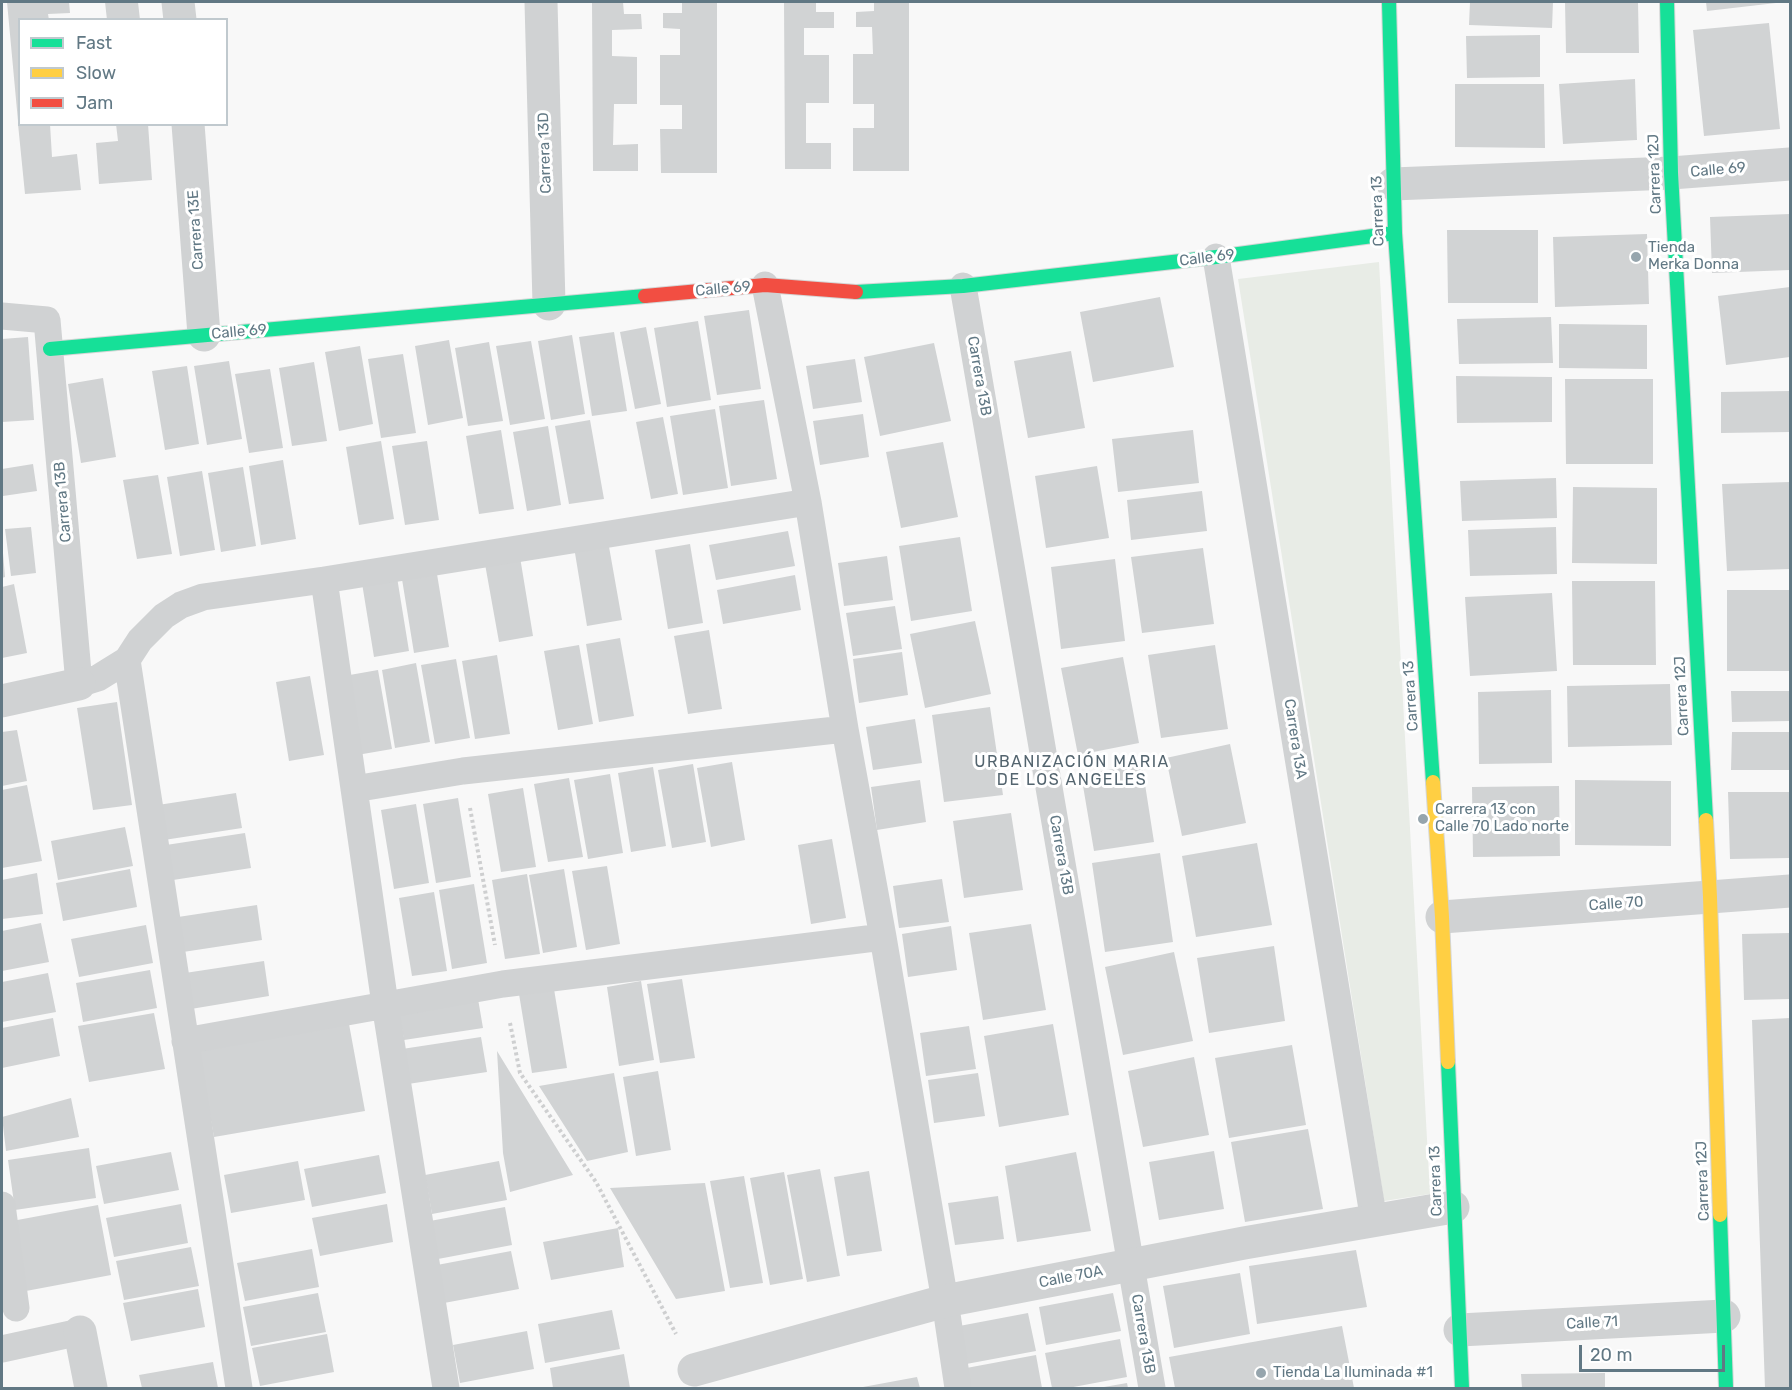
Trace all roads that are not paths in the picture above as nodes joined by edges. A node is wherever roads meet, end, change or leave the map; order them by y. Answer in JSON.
{"nodes":[{"id":1,"x":178,"y":2,"type":"edge"},
{"id":2,"x":541,"y":2,"type":"edge"},
{"id":3,"x":1389,"y":2,"type":"edge"},
{"id":4,"x":1667,"y":2,"type":"edge"},
{"id":5,"x":180,"y":18,"type":"edge"},
{"id":6,"x":188,"y":126,"type":"edge"},
{"id":7,"x":1791,"y":164,"type":"edge"},
{"id":8,"x":1671,"y":173,"type":"junction"},
{"id":9,"x":1393,"y":184,"type":"junction"},
{"id":10,"x":1395,"y":232,"type":"junction"},
{"id":11,"x":1216,"y":257,"type":"junction"},
{"id":12,"x":765,"y":285,"type":"junction"},
{"id":13,"x":963,"y":286,"type":"junction"},
{"id":14,"x":549,"y":304,"type":"junction"},
{"id":15,"x":2,"y":316,"type":"edge"},
{"id":16,"x":204,"y":335,"type":"junction"},
{"id":17,"x":50,"y":349,"type":"junction"},
{"id":18,"x":808,"y":502,"type":"junction"},
{"id":19,"x":324,"y":580,"type":"junction"},
{"id":20,"x":127,"y":660,"type":"junction"},
{"id":21,"x":79,"y":684,"type":"junction"},
{"id":22,"x":2,"y":701,"type":"edge"},
{"id":23,"x":845,"y":729,"type":"junction"},
{"id":24,"x":354,"y":789,"type":"junction"},
{"id":25,"x":1791,"y":891,"type":"edge"},
{"id":26,"x":1710,"y":897,"type":"junction"},
{"id":27,"x":1443,"y":917,"type":"junction"},
{"id":28,"x":883,"y":937,"type":"junction"},
{"id":29,"x":386,"y":1004,"type":"junction"},
{"id":30,"x":185,"y":1041,"type":"junction"},
{"id":31,"x":2,"y":1205,"type":"edge"},
{"id":32,"x":1453,"y":1207,"type":"junction"},
{"id":33,"x":1374,"y":1221,"type":"junction"},
{"id":34,"x":1131,"y":1265,"type":"junction"},
{"id":35,"x":945,"y":1301,"type":"junction"},
{"id":36,"x":16,"y":1308,"type":"dead end"},
{"id":37,"x":1724,"y":1316,"type":"junction"},
{"id":38,"x":1460,"y":1329,"type":"junction"},
{"id":39,"x":80,"y":1332,"type":"joint"},
{"id":40,"x":2,"y":1349,"type":"edge"},
{"id":41,"x":698,"y":1379,"type":"edge"},
{"id":42,"x":92,"y":1389,"type":"edge"},
{"id":43,"x":239,"y":1389,"type":"edge"},
{"id":44,"x":446,"y":1389,"type":"edge"},
{"id":45,"x":958,"y":1389,"type":"edge"},
{"id":46,"x":1152,"y":1389,"type":"edge"},
{"id":47,"x":1462,"y":1389,"type":"edge"},
{"id":48,"x":1726,"y":1389,"type":"edge"}],
"edges":[{"from":1,"to":5,"type":"street"},
{"from":2,"to":14,"type":"street","name":"Carrera 13D"},
{"from":3,"to":9,"type":"street","name":"Carrera 13"},
{"from":4,"to":8,"type":"street","name":"Carrera 12J"},
{"from":6,"to":16,"type":"street","name":"Carrera 13E"},
{"from":7,"to":8,"type":"street","name":"Calle 69"},
{"from":8,"to":9,"type":"street","name":"Calle 69"},
{"from":8,"to":26,"type":"street","name":"Carrera 12J"},
{"from":9,"to":10,"type":"street","name":"Carrera 13"},
{"from":10,"to":11,"type":"street","name":"Calle 69"},
{"from":10,"to":27,"type":"street","name":"Carrera 13"},
{"from":11,"to":13,"type":"street","name":"Calle 69"},
{"from":11,"to":33,"type":"lane","name":"Carrera 13A"},
{"from":12,"to":13,"type":"street","name":"Calle 69"},
{"from":12,"to":14,"type":"street","name":"Calle 69"},
{"from":12,"to":18,"type":"lane"},
{"from":13,"to":34,"type":"lane","name":"Carrera 13B"},
{"from":14,"to":16,"type":"street","name":"Calle 69"},
{"from":15,"to":17,"type":"lane","name":"Carrera 13B"},
{"from":16,"to":17,"type":"street","name":"Calle 69"},
{"from":17,"to":21,"type":"lane","name":"Carrera 13B"},
{"from":18,"to":19,"type":"lane"},
{"from":18,"to":23,"type":"lane"},
{"from":19,"to":20,"type":"lane"},
{"from":19,"to":24,"type":"lane"},
{"from":20,"to":21,"type":"lane"},
{"from":20,"to":30,"type":"lane"},
{"from":21,"to":22,"type":"street"},
{"from":23,"to":24,"type":"lane"},
{"from":23,"to":28,"type":"lane"},
{"from":24,"to":29,"type":"lane"},
{"from":25,"to":26,"type":"street","name":"Calle 70"},
{"from":26,"to":27,"type":"street","name":"Calle 70"},
{"from":26,"to":37,"type":"street","name":"Carrera 12J"},
{"from":27,"to":32,"type":"street","name":"Carrera 13"},
{"from":28,"to":29,"type":"lane"},
{"from":28,"to":35,"type":"lane"},
{"from":29,"to":30,"type":"lane"},
{"from":29,"to":44,"type":"lane"},
{"from":30,"to":43,"type":"lane"},
{"from":31,"to":36,"type":"lane"},
{"from":32,"to":33,"type":"street","name":"Calle 70A"},
{"from":32,"to":38,"type":"street","name":"Carrera 13"},
{"from":33,"to":34,"type":"street","name":"Calle 70A"},
{"from":34,"to":35,"type":"street","name":"Calle 70A"},
{"from":34,"to":46,"type":"lane","name":"Carrera 13B"},
{"from":35,"to":41,"type":"street","name":"Calle 70A"},
{"from":35,"to":45,"type":"lane"},
{"from":37,"to":38,"type":"street","name":"Calle 71"},
{"from":37,"to":48,"type":"street","name":"Carrera 12J"},
{"from":38,"to":47,"type":"street","name":"Carrera 13"},
{"from":39,"to":40,"type":"lane"},
{"from":39,"to":42,"type":"street"}]}
